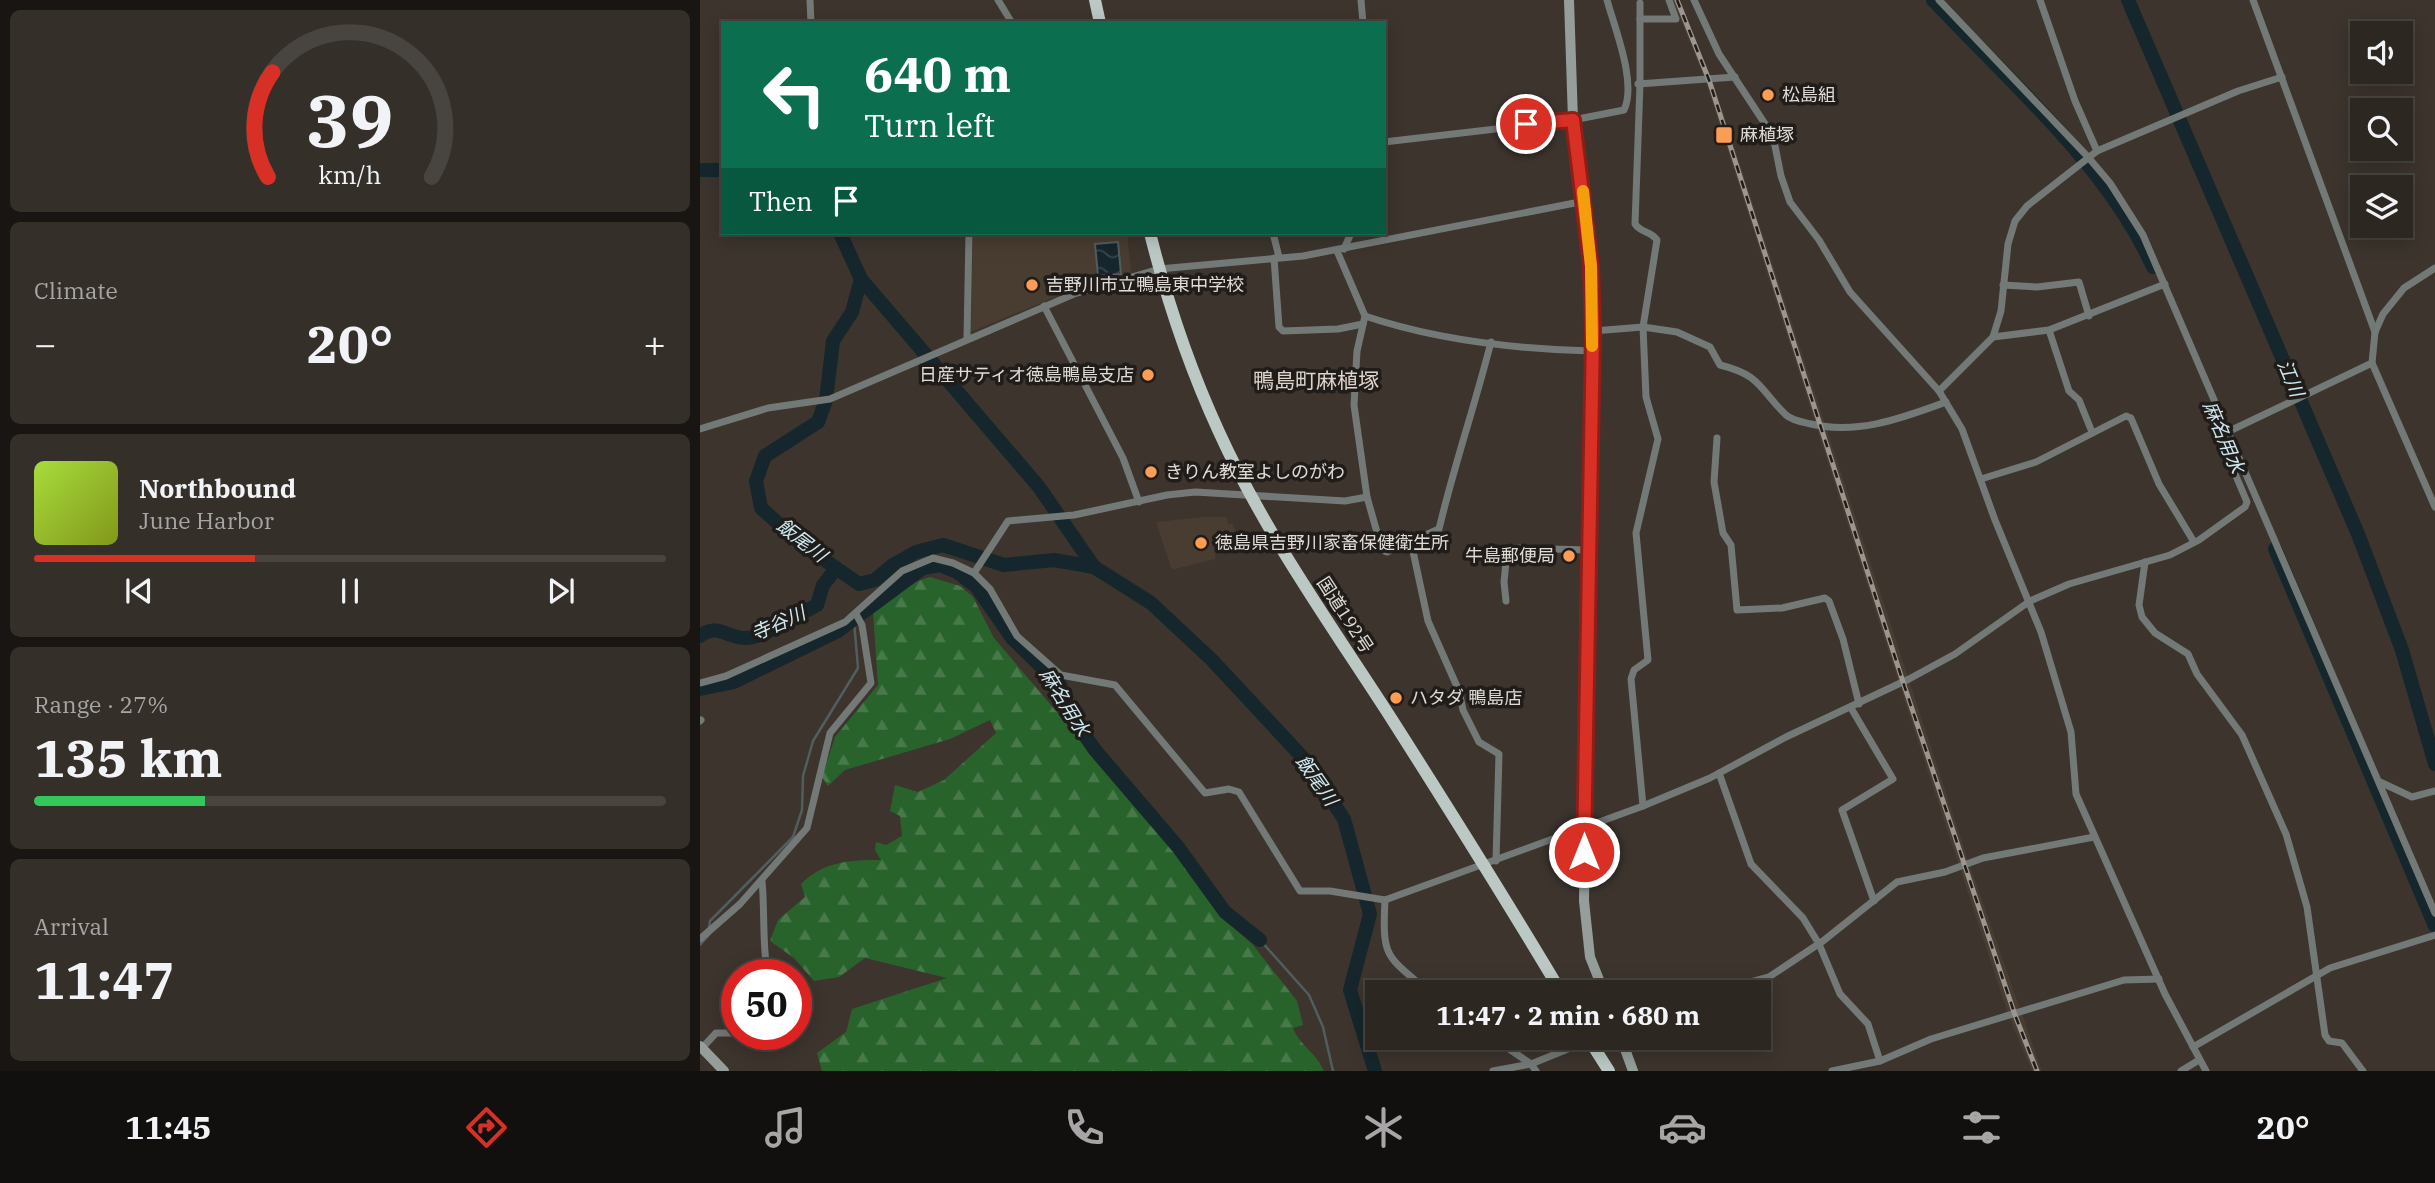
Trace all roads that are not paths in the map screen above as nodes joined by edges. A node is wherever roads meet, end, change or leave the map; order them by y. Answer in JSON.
{"nodes":[{"id":1,"x":810,"y":0,"type":"edge"},
{"id":2,"x":998,"y":0,"type":"edge"},
{"id":3,"x":1095,"y":0,"type":"edge"},
{"id":4,"x":1361,"y":0,"type":"edge"},
{"id":5,"x":1569,"y":0,"type":"edge"},
{"id":6,"x":1607,"y":0,"type":"edge"},
{"id":7,"x":1669,"y":0,"type":"edge"},
{"id":8,"x":1694,"y":0,"type":"edge"},
{"id":9,"x":1939,"y":0,"type":"edge"},
{"id":10,"x":2040,"y":0,"type":"edge"},
{"id":11,"x":2253,"y":0,"type":"edge"},
{"id":12,"x":1640,"y":3,"type":"dead end"},
{"id":13,"x":1640,"y":19,"type":"junction"},
{"id":14,"x":811,"y":21,"type":"edge"},
{"id":15,"x":1011,"y":21,"type":"edge"},
{"id":16,"x":1100,"y":21,"type":"edge"},
{"id":17,"x":1363,"y":21,"type":"edge"},
{"id":18,"x":1735,"y":77,"type":"junction"},
{"id":19,"x":2281,"y":77,"type":"junction"},
{"id":20,"x":1640,"y":84,"type":"junction"},
{"id":21,"x":1629,"y":85,"type":"junction"},
{"id":22,"x":1573,"y":120,"type":"junction"},
{"id":23,"x":1386,"y":142,"type":"edge"},
{"id":24,"x":2098,"y":151,"type":"junction"},
{"id":25,"x":2085,"y":160,"type":"junction"},
{"id":26,"x":1585,"y":201,"type":"junction"},
{"id":27,"x":969,"y":235,"type":"edge"},
{"id":28,"x":1150,"y":235,"type":"edge"},
{"id":29,"x":1273,"y":235,"type":"edge"},
{"id":30,"x":1350,"y":235,"type":"edge"},
{"id":31,"x":1340,"y":250,"type":"junction"},
{"id":32,"x":1276,"y":257,"type":"junction"},
{"id":33,"x":2435,"y":268,"type":"edge"},
{"id":34,"x":1159,"y":269,"type":"junction"},
{"id":35,"x":2003,"y":285,"type":"junction"},
{"id":36,"x":2163,"y":285,"type":"junction"},
{"id":37,"x":1044,"y":306,"type":"junction"},
{"id":38,"x":2089,"y":316,"type":"junction"},
{"id":39,"x":1364,"y":320,"type":"junction"},
{"id":40,"x":1643,"y":327,"type":"junction"},
{"id":41,"x":2049,"y":330,"type":"junction"},
{"id":42,"x":1593,"y":331,"type":"junction"},
{"id":43,"x":2375,"y":332,"type":"junction"},
{"id":44,"x":1993,"y":337,"type":"junction"},
{"id":45,"x":967,"y":338,"type":"junction"},
{"id":46,"x":1491,"y":342,"type":"junction"},
{"id":47,"x":1591,"y":351,"type":"junction"},
{"id":48,"x":2372,"y":363,"type":"junction"},
{"id":49,"x":1939,"y":391,"type":"junction"},
{"id":50,"x":1946,"y":402,"type":"junction"},
{"id":51,"x":700,"y":429,"type":"edge"},
{"id":52,"x":2092,"y":432,"type":"junction"},
{"id":53,"x":2226,"y":433,"type":"junction"},
{"id":54,"x":1717,"y":438,"type":"dead end"},
{"id":55,"x":1981,"y":479,"type":"junction"},
{"id":56,"x":1253,"y":495,"type":"junction"},
{"id":57,"x":1367,"y":497,"type":"junction"},
{"id":58,"x":1139,"y":502,"type":"junction"},
{"id":59,"x":2435,"y":508,"type":"edge"},
{"id":60,"x":1410,"y":542,"type":"junction"},
{"id":61,"x":2194,"y":542,"type":"junction"},
{"id":62,"x":1588,"y":550,"type":"junction"},
{"id":63,"x":2144,"y":562,"type":"junction"},
{"id":64,"x":974,"y":573,"type":"junction"},
{"id":65,"x":1506,"y":601,"type":"dead end"},
{"id":66,"x":2030,"y":601,"type":"junction"},
{"id":67,"x":857,"y":616,"type":"junction"},
{"id":68,"x":700,"y":683,"type":"edge"},
{"id":69,"x":1855,"y":706,"type":"junction"},
{"id":70,"x":1719,"y":773,"type":"junction"},
{"id":71,"x":2379,"y":782,"type":"junction"},
{"id":72,"x":2435,"y":791,"type":"edge"},
{"id":73,"x":1643,"y":806,"type":"junction"},
{"id":74,"x":1584,"y":828,"type":"junction"},
{"id":75,"x":2094,"y":836,"type":"junction"},
{"id":76,"x":1490,"y":862,"type":"junction"},
{"id":77,"x":762,"y":881,"type":"junction"},
{"id":78,"x":1383,"y":899,"type":"junction"},
{"id":79,"x":1874,"y":901,"type":"junction"},
{"id":80,"x":2435,"y":913,"type":"edge"},
{"id":81,"x":2435,"y":935,"type":"edge"},
{"id":82,"x":700,"y":939,"type":"edge"},
{"id":83,"x":1819,"y":943,"type":"junction"},
{"id":84,"x":764,"y":959,"type":"edge"},
{"id":85,"x":2316,"y":977,"type":"junction"},
{"id":86,"x":2159,"y":979,"type":"junction"},
{"id":87,"x":1415,"y":980,"type":"edge"},
{"id":88,"x":1554,"y":980,"type":"edge"},
{"id":89,"x":1599,"y":980,"type":"edge"},
{"id":90,"x":1758,"y":980,"type":"edge"},
{"id":91,"x":721,"y":1033,"type":"edge"},
{"id":92,"x":701,"y":1047,"type":"edge"},
{"id":93,"x":2193,"y":1047,"type":"junction"},
{"id":94,"x":1509,"y":1050,"type":"edge"},
{"id":95,"x":1568,"y":1050,"type":"edge"},
{"id":96,"x":1596,"y":1050,"type":"edge"},
{"id":97,"x":1625,"y":1050,"type":"edge"},
{"id":98,"x":2199,"y":1060,"type":"junction"},
{"id":99,"x":1880,"y":1061,"type":"junction"},
{"id":100,"x":1533,"y":1068,"type":"edge"},
{"id":101,"x":724,"y":1071,"type":"edge"},
{"id":102,"x":1493,"y":1071,"type":"edge"},
{"id":103,"x":1609,"y":1071,"type":"edge"},
{"id":104,"x":1633,"y":1071,"type":"edge"},
{"id":105,"x":1832,"y":1071,"type":"edge"},
{"id":106,"x":2181,"y":1071,"type":"edge"},
{"id":107,"x":2206,"y":1071,"type":"edge"},
{"id":108,"x":2363,"y":1071,"type":"edge"}],
"edges":[{"from":1,"to":14,"type":"street"},
{"from":2,"to":15,"type":"street"},
{"from":3,"to":16,"type":"highway"},
{"from":4,"to":17,"type":"street"},
{"from":5,"to":22,"type":"main road"},
{"from":6,"to":21,"type":"street"},
{"from":7,"to":13,"type":"street"},
{"from":8,"to":18,"type":"street"},
{"from":9,"to":25,"type":"street"},
{"from":10,"to":24,"type":"street"},
{"from":11,"to":19,"type":"street"},
{"from":12,"to":13,"type":"street"},
{"from":13,"to":20,"type":"street"},
{"from":18,"to":20,"type":"street"},
{"from":18,"to":49,"type":"street"},
{"from":19,"to":24,"type":"street"},
{"from":19,"to":43,"type":"street"},
{"from":20,"to":21,"type":"street"},
{"from":20,"to":40,"type":"street"},
{"from":21,"to":22,"type":"street"},
{"from":22,"to":23,"type":"street"},
{"from":22,"to":26,"type":"main road"},
{"from":24,"to":25,"type":"street"},
{"from":25,"to":35,"type":"street"},
{"from":25,"to":36,"type":"street"},
{"from":26,"to":31,"type":"street"},
{"from":26,"to":42,"type":"main road"},
{"from":27,"to":45,"type":"street"},
{"from":28,"to":34,"type":"highway","name":"国道192号"},
{"from":29,"to":32,"type":"street"},
{"from":30,"to":31,"type":"street"},
{"from":31,"to":32,"type":"street"},
{"from":31,"to":39,"type":"street"},
{"from":32,"to":34,"type":"street"},
{"from":32,"to":39,"type":"street"},
{"from":33,"to":43,"type":"street"},
{"from":34,"to":37,"type":"street"},
{"from":34,"to":56,"type":"highway","name":"国道192号"},
{"from":35,"to":38,"type":"street"},
{"from":35,"to":44,"type":"street"},
{"from":36,"to":38,"type":"street"},
{"from":36,"to":53,"type":"street"},
{"from":37,"to":45,"type":"street"},
{"from":37,"to":58,"type":"street"},
{"from":38,"to":41,"type":"street"},
{"from":39,"to":46,"type":"street"},
{"from":39,"to":57,"type":"street"},
{"from":40,"to":42,"type":"street"},
{"from":40,"to":50,"type":"street"},
{"from":40,"to":73,"type":"street"},
{"from":41,"to":44,"type":"street"},
{"from":41,"to":52,"type":"street"},
{"from":42,"to":47,"type":"main road"},
{"from":43,"to":48,"type":"street"},
{"from":44,"to":49,"type":"street"},
{"from":45,"to":51,"type":"street"},
{"from":46,"to":47,"type":"street"},
{"from":46,"to":60,"type":"street"},
{"from":47,"to":62,"type":"main road"},
{"from":48,"to":53,"type":"street"},
{"from":48,"to":59,"type":"street"},
{"from":49,"to":50,"type":"street"},
{"from":50,"to":55,"type":"street"},
{"from":52,"to":55,"type":"street"},
{"from":52,"to":61,"type":"street"},
{"from":53,"to":61,"type":"street"},
{"from":53,"to":71,"type":"street"},
{"from":54,"to":69,"type":"street"},
{"from":55,"to":66,"type":"street"},
{"from":56,"to":57,"type":"street"},
{"from":56,"to":58,"type":"street"},
{"from":56,"to":76,"type":"highway","name":"国道192号"},
{"from":57,"to":60,"type":"street"},
{"from":58,"to":64,"type":"street"},
{"from":60,"to":76,"type":"street"},
{"from":61,"to":63,"type":"street"},
{"from":62,"to":65,"type":"street"},
{"from":62,"to":74,"type":"main road"},
{"from":63,"to":66,"type":"street"},
{"from":63,"to":85,"type":"street"},
{"from":64,"to":67,"type":"street"},
{"from":64,"to":78,"type":"street"},
{"from":66,"to":69,"type":"street"},
{"from":66,"to":75,"type":"street"},
{"from":67,"to":68,"type":"street"},
{"from":67,"to":77,"type":"street"},
{"from":69,"to":70,"type":"street"},
{"from":69,"to":79,"type":"street"},
{"from":70,"to":73,"type":"street"},
{"from":70,"to":83,"type":"street"},
{"from":71,"to":72,"type":"street"},
{"from":71,"to":80,"type":"street"},
{"from":73,"to":74,"type":"street"},
{"from":74,"to":76,"type":"street"},
{"from":74,"to":89,"type":"main road"},
{"from":75,"to":79,"type":"street"},
{"from":75,"to":86,"type":"street"},
{"from":76,"to":78,"type":"street"},
{"from":76,"to":88,"type":"highway","name":"国道192号"},
{"from":77,"to":82,"type":"street"},
{"from":77,"to":84,"type":"street"},
{"from":78,"to":87,"type":"street"},
{"from":79,"to":83,"type":"street"},
{"from":81,"to":85,"type":"street"},
{"from":83,"to":90,"type":"street"},
{"from":83,"to":99,"type":"street"},
{"from":85,"to":93,"type":"street"},
{"from":85,"to":108,"type":"street"},
{"from":86,"to":93,"type":"street"},
{"from":86,"to":99,"type":"street"},
{"from":91,"to":92,"type":"street"},
{"from":92,"to":101,"type":"main road"},
{"from":93,"to":98,"type":"street"},
{"from":94,"to":100,"type":"street"},
{"from":95,"to":100,"type":"street"},
{"from":96,"to":103,"type":"highway"},
{"from":97,"to":104,"type":"main road"},
{"from":98,"to":106,"type":"street"},
{"from":98,"to":107,"type":"street"},
{"from":99,"to":105,"type":"street"},
{"from":100,"to":102,"type":"street"}]}
